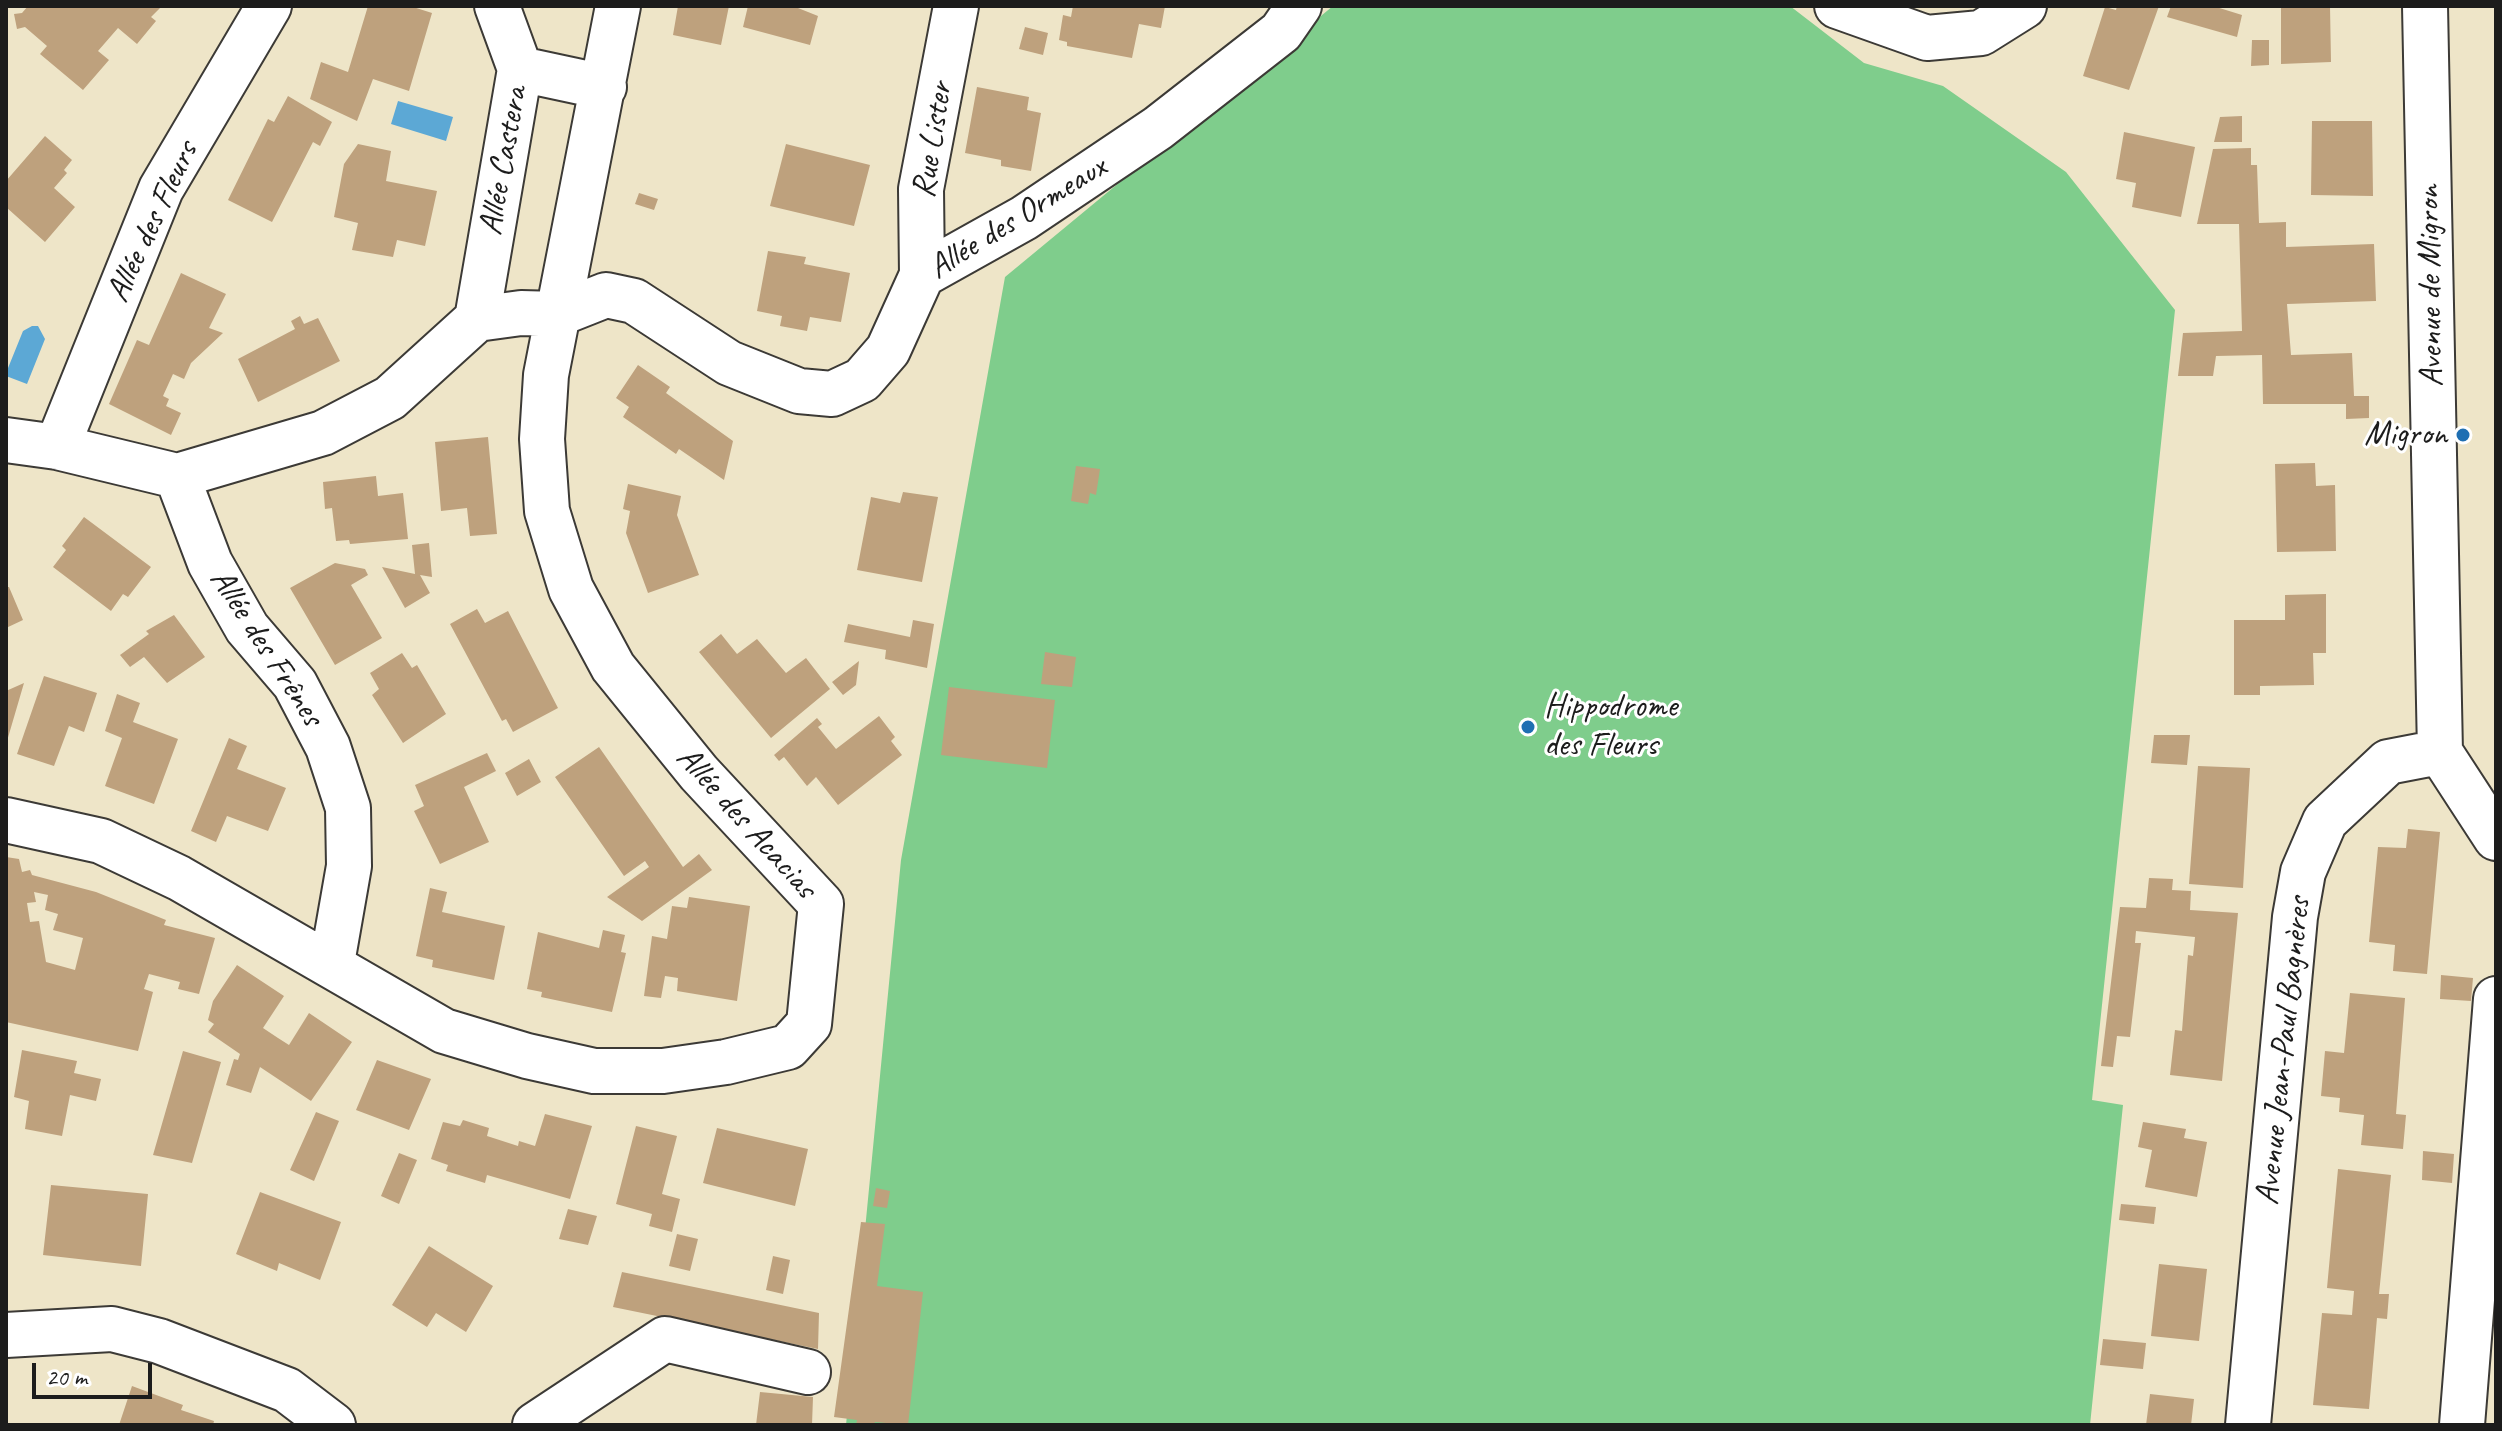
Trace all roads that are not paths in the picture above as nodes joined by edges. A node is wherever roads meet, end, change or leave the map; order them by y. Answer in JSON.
{"nodes":[{"id":1,"x":269,"y":6,"type":"edge"},
{"id":2,"x":497,"y":6,"type":"edge"},
{"id":3,"x":618,"y":6,"type":"edge"},
{"id":4,"x":956,"y":6,"type":"edge"},
{"id":5,"x":1299,"y":6,"type":"edge"},
{"id":6,"x":1837,"y":6,"type":"edge"},
{"id":7,"x":2024,"y":6,"type":"edge"},
{"id":8,"x":2425,"y":6,"type":"edge"},
{"id":9,"x":1927,"y":22,"type":"edge"},
{"id":10,"x":520,"y":69,"type":"junction"},
{"id":11,"x":604,"y":87,"type":"junction"},
{"id":12,"x":922,"y":275,"type":"junction"},
{"id":13,"x":558,"y":314,"type":"junction"},
{"id":14,"x":477,"y":319,"type":"junction"},
{"id":15,"x":6,"y":440,"type":"edge"},
{"id":16,"x":57,"y":447,"type":"junction"},
{"id":17,"x":177,"y":476,"type":"junction"},
{"id":18,"x":2440,"y":752,"type":"junction"},
{"id":19,"x":6,"y":820,"type":"edge"},
{"id":20,"x":2496,"y":838,"type":"edge"},
{"id":21,"x":332,"y":963,"type":"junction"},
{"id":22,"x":2496,"y":999,"type":"edge"},
{"id":23,"x":6,"y":1335,"type":"edge"},
{"id":24,"x":808,"y":1372,"type":"dead end"},
{"id":25,"x":333,"y":1425,"type":"edge"},
{"id":26,"x":535,"y":1425,"type":"edge"},
{"id":27,"x":2248,"y":1425,"type":"edge"},
{"id":28,"x":2462,"y":1425,"type":"edge"}],
"edges":[{"from":1,"to":16,"type":"street","name":"Allée des Fleurs"},
{"from":2,"to":10,"type":"street","name":"Allée Castera"},
{"from":3,"to":11,"type":"street"},
{"from":4,"to":12,"type":"street","name":"Rue Lister"},
{"from":5,"to":12,"type":"street","name":"Allée des Ormeaux"},
{"from":6,"to":9,"type":"street"},
{"from":7,"to":9,"type":"street"},
{"from":8,"to":18,"type":"street","name":"Avenue de Migron"},
{"from":10,"to":11,"type":"street"},
{"from":10,"to":14,"type":"street","name":"Allée Castera"},
{"from":11,"to":13,"type":"street"},
{"from":12,"to":13,"type":"street","name":"Allée des Ormeaux"},
{"from":13,"to":14,"type":"street"},
{"from":13,"to":21,"type":"street","name":"Allée des Acacias"},
{"from":14,"to":17,"type":"street"},
{"from":15,"to":16,"type":"street"},
{"from":16,"to":17,"type":"street"},
{"from":17,"to":21,"type":"street","name":"Allée des Frênes"},
{"from":18,"to":20,"type":"street"},
{"from":18,"to":27,"type":"street","name":"Avenue Jean-Paul Bagnères"},
{"from":19,"to":21,"type":"street","name":"Allée des Acacias"},
{"from":22,"to":28,"type":"street"},
{"from":23,"to":25,"type":"street"},
{"from":24,"to":26,"type":"street"}]}
